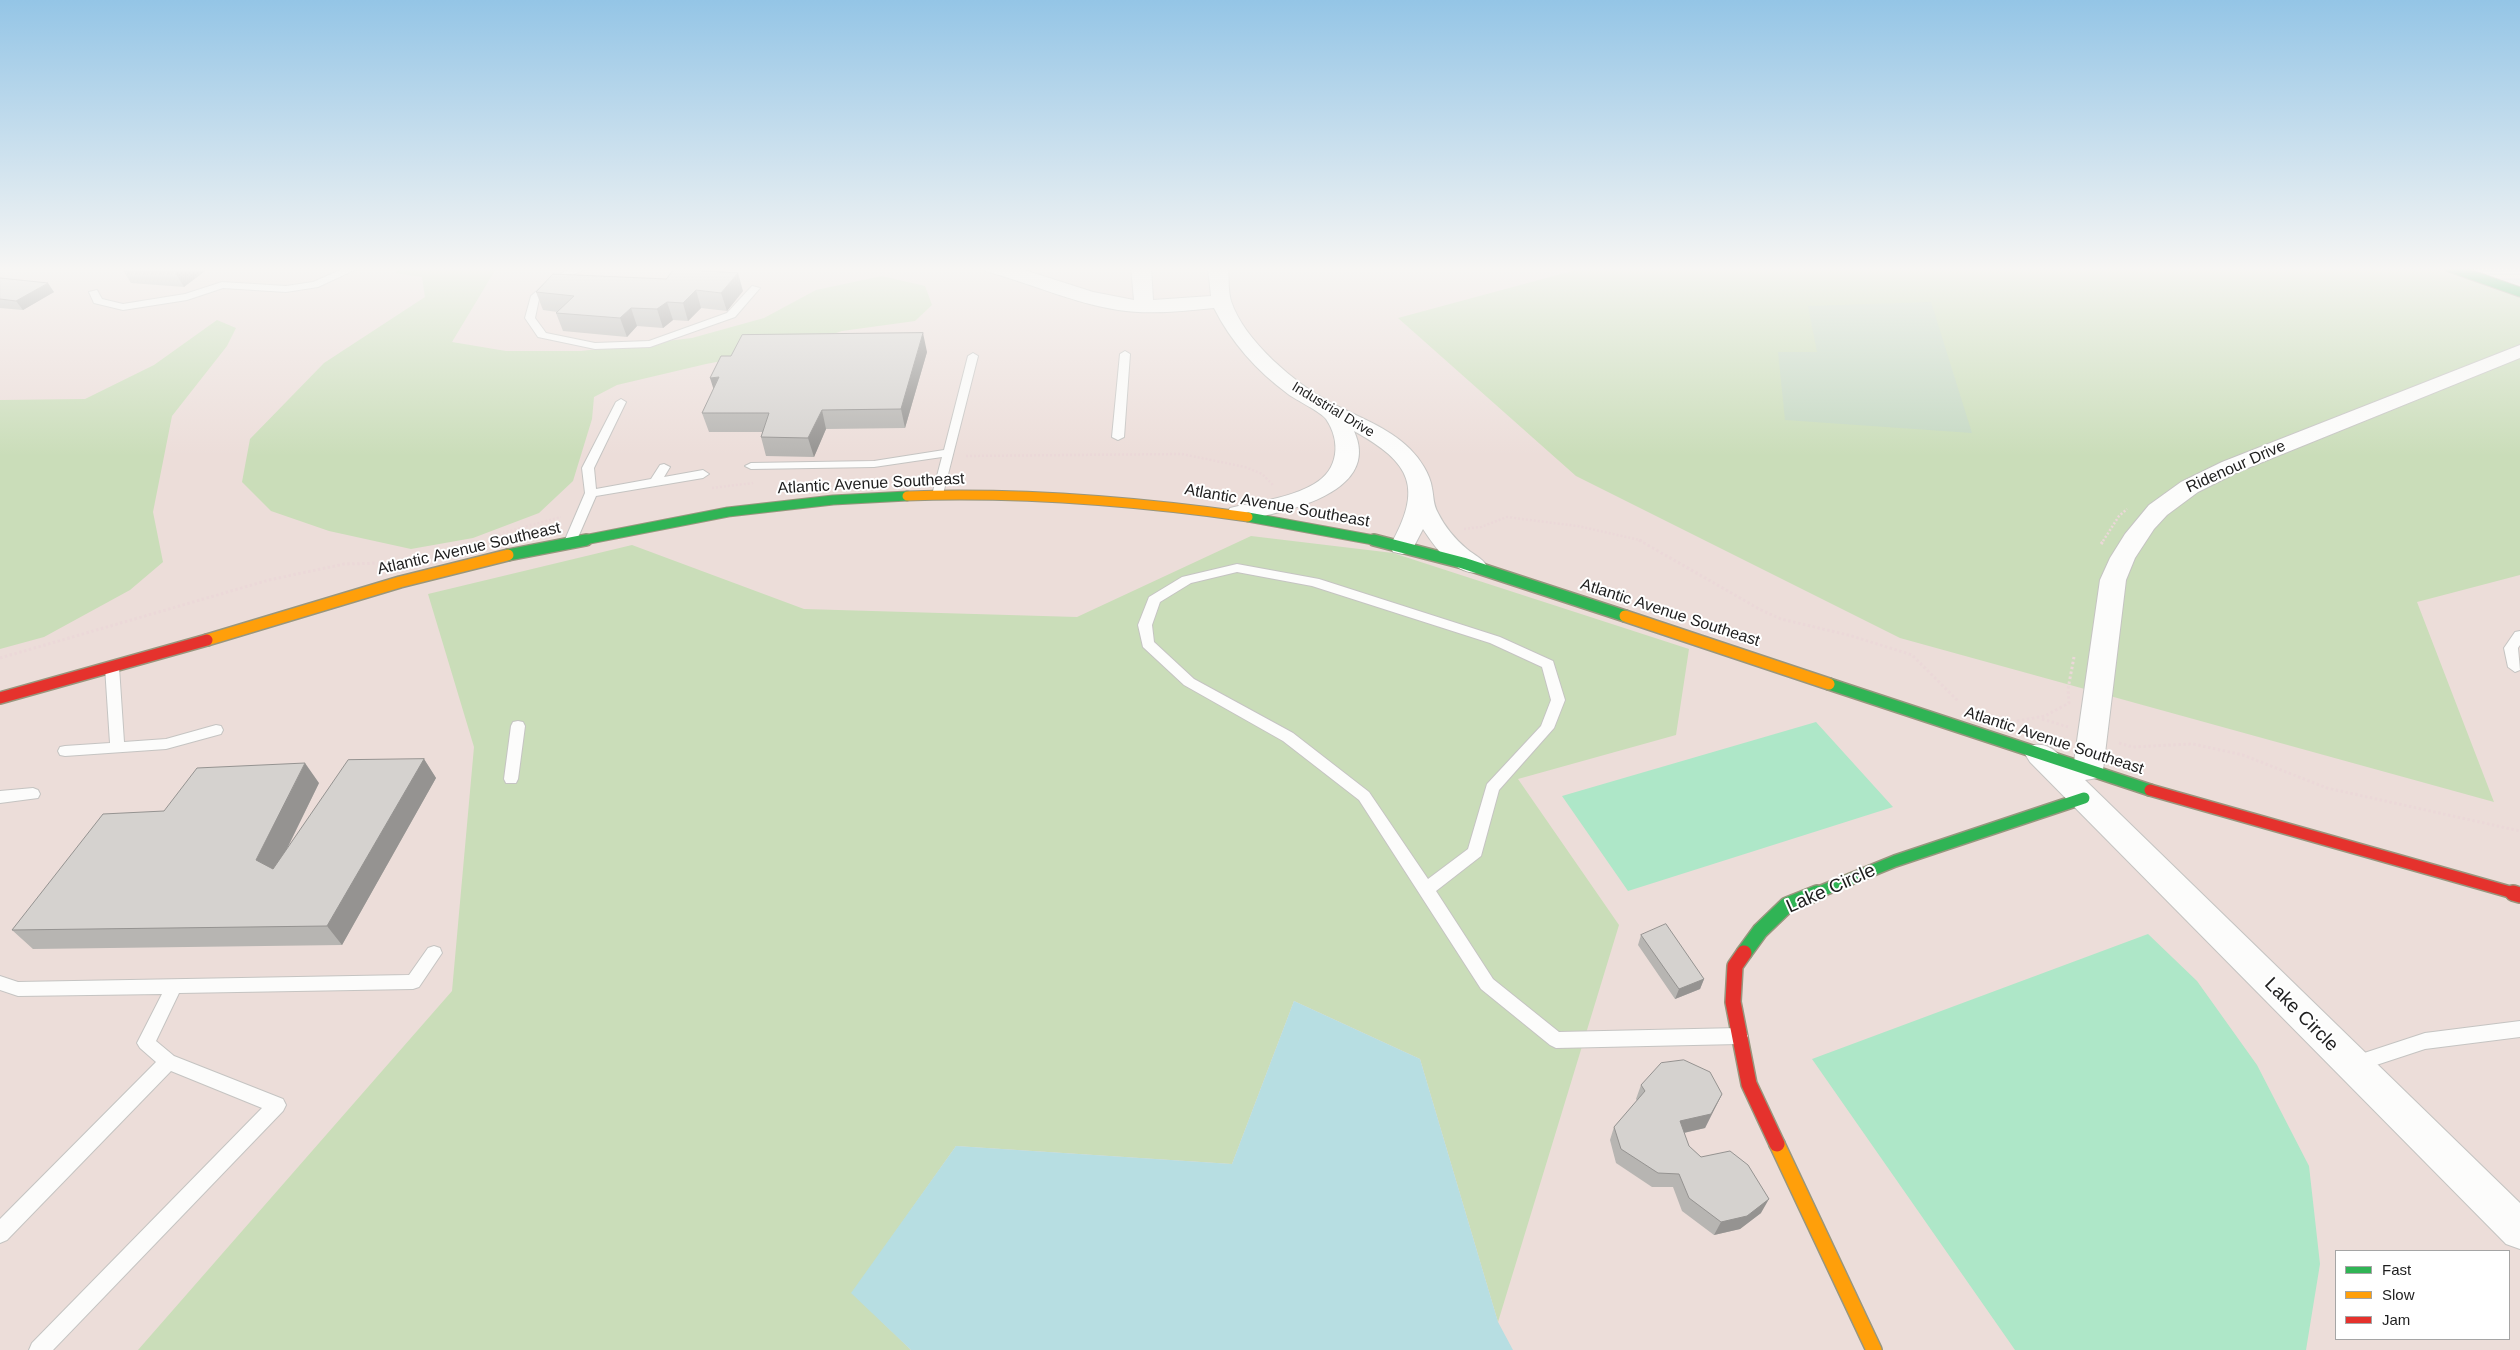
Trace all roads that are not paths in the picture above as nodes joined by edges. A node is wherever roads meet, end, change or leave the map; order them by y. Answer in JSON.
{"nodes":[{"id":1,"x":538,"y":330,"type":"edge"},
{"id":2,"x":690,"y":330,"type":"edge"},
{"id":3,"x":1237,"y":330,"type":"edge"},
{"id":4,"x":2520,"y":351,"type":"edge"},
{"id":5,"x":1125,"y":354,"type":"dead end"},
{"id":6,"x":973,"y":356,"type":"dead end"},
{"id":7,"x":621,"y":402,"type":"dead end"},
{"id":8,"x":1335,"y":415,"type":"junction"},
{"id":9,"x":1118,"y":437,"type":"dead end"},
{"id":10,"x":948,"y":453,"type":"junction"},
{"id":11,"x":751,"y":466,"type":"dead end"},
{"id":12,"x":664,"y":467,"type":"dead end"},
{"id":13,"x":703,"y":474,"type":"dead end"},
{"id":14,"x":656,"y":481,"type":"junction"},
{"id":15,"x":591,"y":493,"type":"junction"},
{"id":16,"x":938,"y":495,"type":"junction"},
{"id":17,"x":1421,"y":503,"type":"junction"},
{"id":18,"x":1239,"y":513,"type":"junction"},
{"id":19,"x":570,"y":542,"type":"junction"},
{"id":20,"x":1402,"y":546,"type":"junction"},
{"id":21,"x":1474,"y":566,"type":"junction"},
{"id":22,"x":2520,"y":635,"type":"edge"},
{"id":23,"x":112,"y":667,"type":"junction"},
{"id":24,"x":2514,"y":667,"type":"dead end"},
{"id":25,"x":0,"y":698,"type":"edge"},
{"id":26,"x":518,"y":726,"type":"dead end"},
{"id":27,"x":216,"y":730,"type":"dead end"},
{"id":28,"x":116,"y":747,"type":"junction"},
{"id":29,"x":65,"y":751,"type":"dead end"},
{"id":30,"x":2040,"y":754,"type":"joint"},
{"id":31,"x":511,"y":779,"type":"dead end"},
{"id":32,"x":2086,"y":784,"type":"junction"},
{"id":33,"x":33,"y":794,"type":"dead end"},
{"id":34,"x":0,"y":797,"type":"edge"},
{"id":35,"x":1426,"y":889,"type":"junction"},
{"id":36,"x":2520,"y":895,"type":"edge"},
{"id":37,"x":434,"y":953,"type":"dead end"},
{"id":38,"x":0,"y":983,"type":"edge"},
{"id":39,"x":174,"y":986,"type":"junction"},
{"id":40,"x":2520,"y":1029,"type":"edge"},
{"id":41,"x":1740,"y":1036,"type":"junction"},
{"id":42,"x":168,"y":1062,"type":"junction"},
{"id":43,"x":2352,"y":1065,"type":"junction"},
{"id":44,"x":2520,"y":1230,"type":"edge"},
{"id":45,"x":0,"y":1233,"type":"edge"},
{"id":46,"x":39,"y":1350,"type":"edge"},
{"id":47,"x":1874,"y":1350,"type":"edge"}],
"edges":[{"from":1,"to":2,"type":"lane"},
{"from":3,"to":8,"type":"street","name":"Industrial Drive"},
{"from":4,"to":32,"type":"street","name":"Ridenour Drive"},
{"from":5,"to":9,"type":"lane"},
{"from":6,"to":10,"type":"lane"},
{"from":7,"to":15,"type":"lane"},
{"from":8,"to":17,"type":"street","name":"Industrial Drive"},
{"from":8,"to":18,"type":"street"},
{"from":10,"to":11,"type":"lane"},
{"from":10,"to":16,"type":"lane"},
{"from":12,"to":14,"type":"lane"},
{"from":13,"to":14,"type":"lane"},
{"from":14,"to":15,"type":"lane"},
{"from":15,"to":19,"type":"lane"},
{"from":16,"to":18,"type":"street","name":"Atlantic Avenue Southeast"},
{"from":16,"to":19,"type":"street","name":"Atlantic Avenue Southeast"},
{"from":17,"to":20,"type":"street","name":"Industrial Drive"},
{"from":17,"to":21,"type":"street"},
{"from":18,"to":20,"type":"street","name":"Atlantic Avenue Southeast"},
{"from":19,"to":23,"type":"street","name":"Atlantic Avenue Southeast"},
{"from":20,"to":21,"type":"street","name":"Atlantic Avenue Southeast"},
{"from":21,"to":30,"type":"street","name":"Atlantic Avenue Southeast"},
{"from":22,"to":24,"type":"lane"},
{"from":23,"to":25,"type":"street","name":"Atlantic Avenue Southeast"},
{"from":23,"to":28,"type":"lane"},
{"from":26,"to":31,"type":"lane"},
{"from":27,"to":28,"type":"lane"},
{"from":28,"to":29,"type":"lane"},
{"from":30,"to":32,"type":"street","name":"Lake Circle"},
{"from":32,"to":36,"type":"street","name":"Atlantic Avenue Southeast"},
{"from":32,"to":41,"type":"street","name":"Lake Circle"},
{"from":32,"to":43,"type":"street","name":"Lake Circle"},
{"from":33,"to":34,"type":"lane"},
{"from":35,"to":35,"type":"lane"},
{"from":35,"to":41,"type":"lane"},
{"from":37,"to":39,"type":"lane"},
{"from":38,"to":39,"type":"lane"},
{"from":39,"to":42,"type":"lane"},
{"from":40,"to":43,"type":"lane"},
{"from":41,"to":47,"type":"street","name":"Lake Circle"},
{"from":42,"to":45,"type":"lane"},
{"from":42,"to":46,"type":"lane"},
{"from":43,"to":44,"type":"street","name":"Lake Circle"}]}
